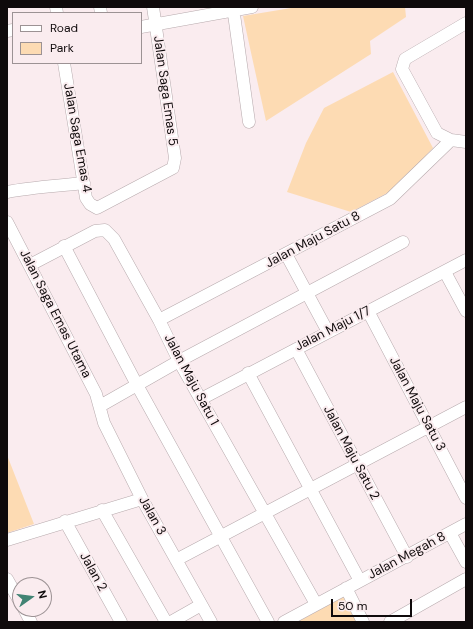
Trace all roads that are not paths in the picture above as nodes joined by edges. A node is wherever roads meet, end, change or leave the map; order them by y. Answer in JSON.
{"nodes":[{"id":1,"x":153,"y":7,"type":"edge"},
{"id":2,"x":252,"y":7,"type":"edge"},
{"id":3,"x":233,"y":8,"type":"edge"},
{"id":4,"x":466,"y":23,"type":"edge"},
{"id":5,"x":156,"y":24,"type":"junction"},
{"id":6,"x":142,"y":26,"type":"edge"},
{"id":7,"x":64,"y":64,"type":"edge"},
{"id":8,"x":249,"y":122,"type":"dead end"},
{"id":9,"x":451,"y":140,"type":"junction"},
{"id":10,"x":466,"y":142,"type":"edge"},
{"id":11,"x":84,"y":183,"type":"junction"},
{"id":12,"x":7,"y":192,"type":"edge"},
{"id":13,"x":98,"y":208,"type":"joint"},
{"id":14,"x":7,"y":222,"type":"edge"},
{"id":15,"x":404,"y":242,"type":"dead end"},
{"id":16,"x":64,"y":246,"type":"junction"},
{"id":17,"x":286,"y":254,"type":"junction"},
{"id":18,"x":466,"y":260,"type":"edge"},
{"id":19,"x":30,"y":265,"type":"junction"},
{"id":20,"x":445,"y":272,"type":"junction"},
{"id":21,"x":306,"y":294,"type":"junction"},
{"id":22,"x":368,"y":311,"type":"junction"},
{"id":23,"x":466,"y":311,"type":"edge"},
{"id":24,"x":159,"y":320,"type":"junction"},
{"id":25,"x":328,"y":332,"type":"junction"},
{"id":26,"x":296,"y":349,"type":"junction"},
{"id":27,"x":179,"y":361,"type":"junction"},
{"id":28,"x":248,"y":373,"type":"junction"},
{"id":29,"x":137,"y":386,"type":"junction"},
{"id":30,"x":201,"y":399,"type":"junction"},
{"id":31,"x":100,"y":406,"type":"junction"},
{"id":32,"x":466,"y":407,"type":"edge"},
{"id":33,"x":429,"y":427,"type":"junction"},
{"id":34,"x":357,"y":465,"type":"junction"},
{"id":35,"x":310,"y":491,"type":"junction"},
{"id":36,"x":142,"y":498,"type":"junction"},
{"id":37,"x":466,"y":498,"type":"edge"},
{"id":38,"x":102,"y":510,"type":"junction"},
{"id":39,"x":264,"y":514,"type":"junction"},
{"id":40,"x":65,"y":521,"type":"junction"},
{"id":41,"x":466,"y":524,"type":"edge"},
{"id":42,"x":450,"y":533,"type":"junction"},
{"id":43,"x":220,"y":537,"type":"junction"},
{"id":44,"x":7,"y":540,"type":"edge"},
{"id":45,"x":407,"y":557,"type":"junction"},
{"id":46,"x":176,"y":560,"type":"junction"},
{"id":47,"x":466,"y":562,"type":"edge"},
{"id":48,"x":7,"y":579,"type":"edge"},
{"id":49,"x":466,"y":579,"type":"edge"},
{"id":50,"x":360,"y":581,"type":"junction"},
{"id":51,"x":12,"y":588,"type":"edge"},
{"id":52,"x":346,"y":588,"type":"junction"},
{"id":53,"x":316,"y":604,"type":"junction"},
{"id":54,"x":201,"y":605,"type":"junction"},
{"id":55,"x":121,"y":622,"type":"edge"},
{"id":56,"x":166,"y":622,"type":"edge"},
{"id":57,"x":171,"y":622,"type":"edge"},
{"id":58,"x":211,"y":622,"type":"edge"},
{"id":59,"x":268,"y":622,"type":"edge"},
{"id":60,"x":284,"y":622,"type":"edge"},
{"id":61,"x":363,"y":622,"type":"edge"},
{"id":62,"x":390,"y":622,"type":"edge"}],
"edges":[{"from":1,"to":5,"type":"street","name":"Jalan Saga Emas 5"},
{"from":2,"to":3,"type":"street"},
{"from":3,"to":5,"type":"street"},
{"from":3,"to":8,"type":"street"},
{"from":4,"to":9,"type":"street"},
{"from":5,"to":6,"type":"street"},
{"from":5,"to":13,"type":"street","name":"Jalan Saga Emas 5"},
{"from":7,"to":11,"type":"street","name":"Jalan Saga Emas 4"},
{"from":9,"to":10,"type":"street"},
{"from":9,"to":17,"type":"street","name":"Jalan Maju Satu 8"},
{"from":11,"to":12,"type":"street"},
{"from":11,"to":13,"type":"street","name":"Jalan Saga Emas 4"},
{"from":14,"to":19,"type":"street","name":"Jalan Saga Emas Utama"},
{"from":15,"to":21,"type":"street"},
{"from":16,"to":19,"type":"street","name":"Jalan Maju Satu 1"},
{"from":16,"to":24,"type":"street","name":"Jalan Maju Satu 1"},
{"from":16,"to":29,"type":"street"},
{"from":17,"to":21,"type":"street"},
{"from":17,"to":24,"type":"street","name":"Jalan Maju Satu 8"},
{"from":18,"to":20,"type":"street","name":"Jalan Maju 1/7"},
{"from":19,"to":31,"type":"street","name":"Jalan Saga Emas Utama"},
{"from":20,"to":22,"type":"street","name":"Jalan Maju 1/7"},
{"from":20,"to":23,"type":"street"},
{"from":21,"to":25,"type":"street"},
{"from":21,"to":27,"type":"street"},
{"from":22,"to":25,"type":"street","name":"Jalan Maju 1/7"},
{"from":22,"to":33,"type":"street","name":"Jalan Maju Satu 3"},
{"from":24,"to":27,"type":"street","name":"Jalan Maju Satu 1"},
{"from":25,"to":26,"type":"street","name":"Jalan Maju 1/7"},
{"from":26,"to":28,"type":"street","name":"Jalan Maju 1/7"},
{"from":26,"to":34,"type":"street","name":"Jalan Maju Satu 2"},
{"from":27,"to":29,"type":"street"},
{"from":27,"to":30,"type":"street","name":"Jalan Maju Satu 1"},
{"from":28,"to":30,"type":"street","name":"Jalan Maju 1/7"},
{"from":28,"to":35,"type":"street"},
{"from":29,"to":31,"type":"street"},
{"from":29,"to":43,"type":"street"},
{"from":30,"to":39,"type":"street","name":"Jalan Maju Satu 1"},
{"from":31,"to":36,"type":"street","name":"Jalan 3"},
{"from":32,"to":33,"type":"street"},
{"from":33,"to":34,"type":"street"},
{"from":33,"to":37,"type":"street","name":"Jalan Maju Satu 3"},
{"from":34,"to":35,"type":"street"},
{"from":34,"to":45,"type":"street","name":"Jalan Maju Satu 2"},
{"from":35,"to":39,"type":"street"},
{"from":35,"to":50,"type":"street"},
{"from":36,"to":38,"type":"street"},
{"from":36,"to":46,"type":"street","name":"Jalan 3"},
{"from":38,"to":40,"type":"street"},
{"from":38,"to":56,"type":"street"},
{"from":39,"to":43,"type":"street"},
{"from":39,"to":53,"type":"street","name":"Jalan Maju Satu 1"},
{"from":40,"to":44,"type":"street"},
{"from":40,"to":55,"type":"street","name":"Jalan 2"},
{"from":41,"to":42,"type":"street","name":"Jalan Megah 8"},
{"from":42,"to":45,"type":"street","name":"Jalan Megah 8"},
{"from":42,"to":47,"type":"street"},
{"from":43,"to":46,"type":"street"},
{"from":43,"to":59,"type":"street"},
{"from":45,"to":50,"type":"street","name":"Jalan Megah 8"},
{"from":46,"to":54,"type":"street","name":"Jalan 3"},
{"from":48,"to":51,"type":"street"},
{"from":49,"to":62,"type":"street"},
{"from":50,"to":52,"type":"street","name":"Jalan Megah 8"},
{"from":52,"to":53,"type":"street","name":"Jalan Megah 8"},
{"from":52,"to":61,"type":"street"},
{"from":53,"to":60,"type":"street","name":"Jalan Megah 8"},
{"from":54,"to":57,"type":"street"},
{"from":54,"to":58,"type":"street","name":"Jalan 3"}]}
